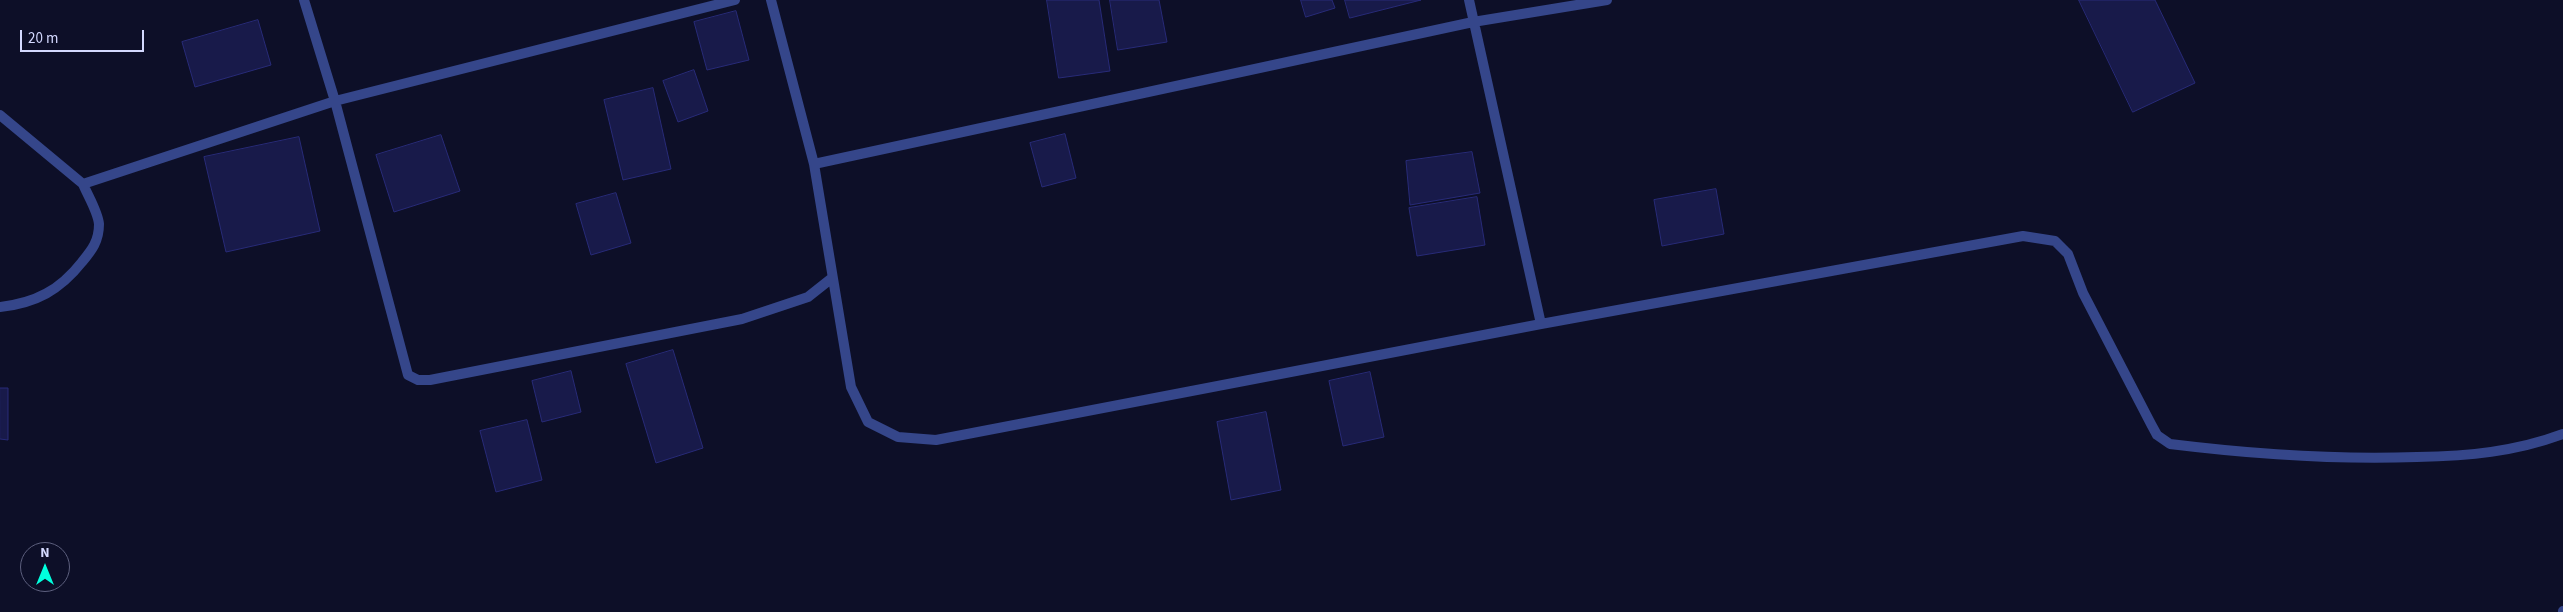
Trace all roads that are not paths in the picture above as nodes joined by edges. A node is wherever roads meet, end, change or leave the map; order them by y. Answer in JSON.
{"nodes":[{"id":1,"x":304,"y":0,"type":"edge"},
{"id":2,"x":735,"y":0,"type":"edge"},
{"id":3,"x":770,"y":0,"type":"edge"},
{"id":4,"x":1469,"y":0,"type":"edge"},
{"id":5,"x":1607,"y":0,"type":"edge"},
{"id":6,"x":1474,"y":22,"type":"junction"},
{"id":7,"x":335,"y":101,"type":"junction"},
{"id":8,"x":0,"y":116,"type":"edge"},
{"id":9,"x":814,"y":164,"type":"junction"},
{"id":10,"x":83,"y":184,"type":"junction"},
{"id":11,"x":832,"y":278,"type":"junction"},
{"id":12,"x":0,"y":308,"type":"edge"},
{"id":13,"x":1541,"y":324,"type":"junction"},
{"id":14,"x":2563,"y":434,"type":"edge"}],
"edges":[{"from":1,"to":7,"type":"street"},
{"from":2,"to":7,"type":"street"},
{"from":3,"to":9,"type":"street"},
{"from":4,"to":6,"type":"street"},
{"from":5,"to":6,"type":"street"},
{"from":6,"to":9,"type":"street"},
{"from":6,"to":13,"type":"street"},
{"from":7,"to":10,"type":"street"},
{"from":7,"to":11,"type":"street"},
{"from":8,"to":10,"type":"street"},
{"from":9,"to":11,"type":"street"},
{"from":10,"to":12,"type":"street"},
{"from":11,"to":13,"type":"street"},
{"from":13,"to":14,"type":"street"}]}
